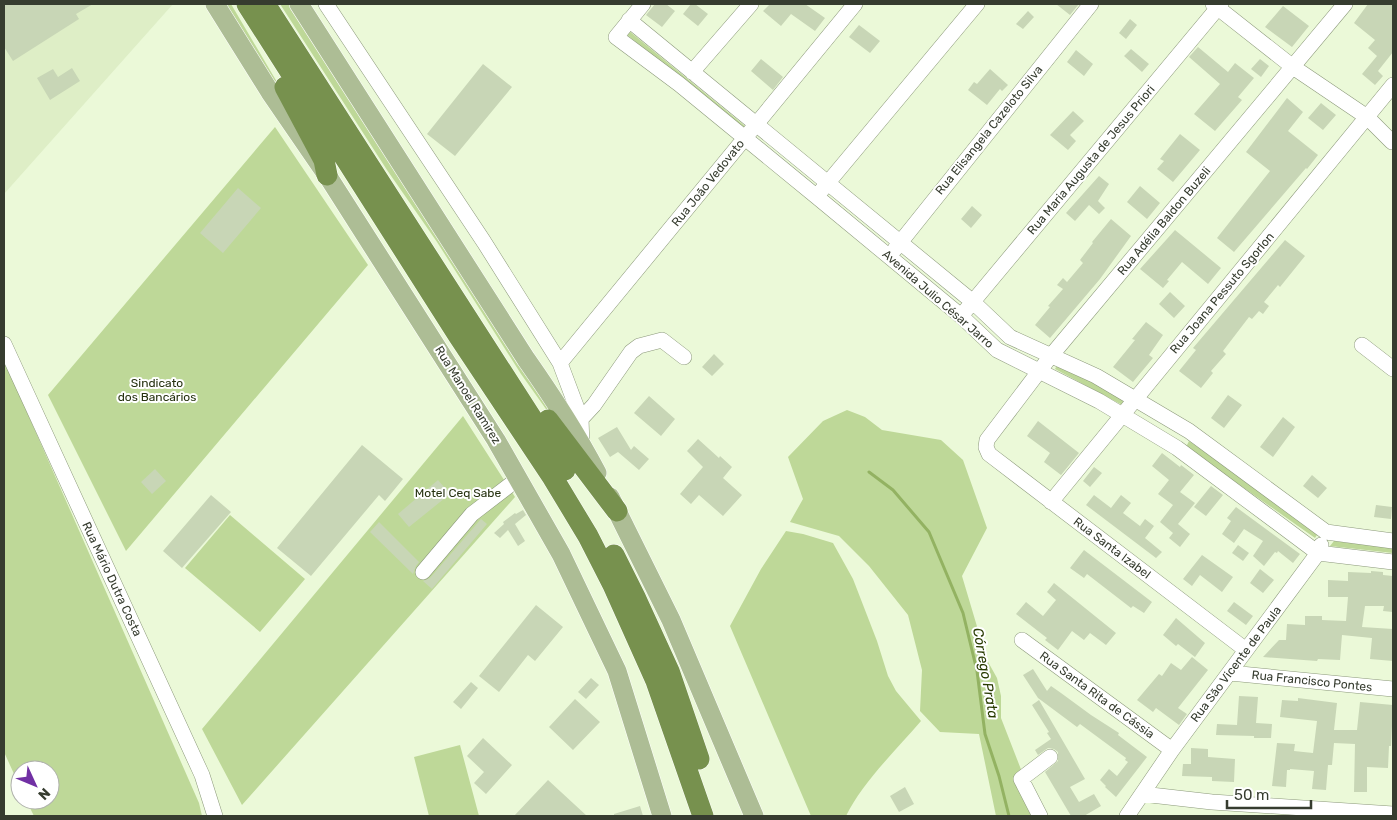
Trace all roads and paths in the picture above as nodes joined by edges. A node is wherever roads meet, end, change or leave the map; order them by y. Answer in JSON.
{"nodes":[{"id":1,"x":215,"y":4,"type":"edge"},
{"id":2,"x":299,"y":4,"type":"edge"},
{"id":3,"x":326,"y":4,"type":"edge"},
{"id":4,"x":643,"y":4,"type":"edge"},
{"id":5,"x":751,"y":4,"type":"edge"},
{"id":6,"x":855,"y":4,"type":"edge"},
{"id":7,"x":977,"y":4,"type":"edge"},
{"id":8,"x":1091,"y":4,"type":"edge"},
{"id":9,"x":1345,"y":4,"type":"edge"},
{"id":10,"x":1217,"y":5,"type":"edge"},
{"id":11,"x":256,"y":8,"type":"edge"},
{"id":12,"x":629,"y":20,"type":"junction"},
{"id":13,"x":1293,"y":67,"type":"junction"},
{"id":14,"x":692,"y":72,"type":"junction"},
{"id":15,"x":1393,"y":85,"type":"edge"},
{"id":16,"x":1367,"y":117,"type":"junction"},
{"id":17,"x":756,"y":124,"type":"junction"},
{"id":18,"x":745,"y":138,"type":"junction"},
{"id":19,"x":1392,"y":142,"type":"dead end"},
{"id":20,"x":327,"y":175,"type":"junction"},
{"id":21,"x":827,"y":183,"type":"junction"},
{"id":22,"x":817,"y":197,"type":"junction"},
{"id":23,"x":900,"y":242,"type":"junction"},
{"id":24,"x":889,"y":258,"type":"junction"},
{"id":25,"x":973,"y":302,"type":"junction"},
{"id":26,"x":961,"y":316,"type":"junction"},
{"id":27,"x":4,"y":344,"type":"edge"},
{"id":28,"x":1362,"y":345,"type":"dead end"},
{"id":29,"x":1050,"y":356,"type":"junction"},
{"id":30,"x":684,"y":357,"type":"dead end"},
{"id":31,"x":560,"y":363,"type":"junction"},
{"id":32,"x":1393,"y":369,"type":"edge"},
{"id":33,"x":1039,"y":371,"type":"junction"},
{"id":34,"x":504,"y":374,"type":"junction"},
{"id":35,"x":1135,"y":398,"type":"junction"},
{"id":36,"x":1122,"y":414,"type":"junction"},
{"id":37,"x":581,"y":419,"type":"junction"},
{"id":38,"x":1189,"y":431,"type":"junction"},
{"id":39,"x":987,"y":440,"type":"joint"},
{"id":40,"x":582,"y":445,"type":"junction"},
{"id":41,"x":1177,"y":448,"type":"junction"},
{"id":42,"x":519,"y":478,"type":"junction"},
{"id":43,"x":1051,"y":502,"type":"junction"},
{"id":44,"x":617,"y":511,"type":"junction"},
{"id":45,"x":1326,"y":532,"type":"junction"},
{"id":46,"x":1393,"y":541,"type":"edge"},
{"id":47,"x":1318,"y":553,"type":"junction"},
{"id":48,"x":1393,"y":562,"type":"edge"},
{"id":49,"x":423,"y":572,"type":"dead end"},
{"id":50,"x":1022,"y":640,"type":"dead end"},
{"id":51,"x":1246,"y":650,"type":"junction"},
{"id":52,"x":1230,"y":673,"type":"junction"},
{"id":53,"x":1393,"y":689,"type":"edge"},
{"id":54,"x":1172,"y":750,"type":"junction"},
{"id":55,"x":1050,"y":757,"type":"dead end"},
{"id":56,"x":1142,"y":794,"type":"junction"},
{"id":57,"x":1393,"y":814,"type":"edge"},
{"id":58,"x":215,"y":816,"type":"edge"},
{"id":59,"x":662,"y":816,"type":"edge"},
{"id":60,"x":703,"y":816,"type":"edge"},
{"id":61,"x":718,"y":816,"type":"edge"},
{"id":62,"x":754,"y":816,"type":"edge"},
{"id":63,"x":1040,"y":816,"type":"edge"},
{"id":64,"x":1127,"y":816,"type":"edge"}],
"edges":[{"from":1,"to":20,"type":"main road","name":"Rua Manoel Ramirez"},
{"from":2,"to":40,"type":"main road"},
{"from":3,"to":31,"type":"street"},
{"from":4,"to":12,"type":"street"},
{"from":5,"to":14,"type":"street"},
{"from":6,"to":17,"type":"street","name":"Rua João Vedovato"},
{"from":7,"to":21,"type":"street"},
{"from":8,"to":23,"type":"street","name":"Rua Elisangela Cazeloto Silva"},
{"from":9,"to":13,"type":"street","name":"Rua Adélia Baldon Buzeli"},
{"from":10,"to":13,"type":"street"},
{"from":10,"to":25,"type":"street","name":"Rua Maria Augusta de Jesus Priori"},
{"from":11,"to":20,"type":"highway"},
{"from":11,"to":34,"type":"highway"},
{"from":11,"to":60,"type":"highway"},
{"from":12,"to":14,"type":"street","name":"Avenida Julio César Jarro"},
{"from":12,"to":18,"type":"street","name":"Avenida Julio César Jarro"},
{"from":13,"to":16,"type":"street"},
{"from":13,"to":29,"type":"street","name":"Rua Adélia Baldon Buzeli"},
{"from":14,"to":17,"type":"street","name":"Avenida Julio César Jarro"},
{"from":15,"to":16,"type":"street","name":"Rua Joana Pessuto Sgorlon"},
{"from":16,"to":19,"type":"street"},
{"from":16,"to":35,"type":"street","name":"Rua Joana Pessuto Sgorlon"},
{"from":17,"to":18,"type":"street","name":"Rua João Vedovato"},
{"from":17,"to":21,"type":"street","name":"Avenida Julio César Jarro"},
{"from":18,"to":22,"type":"street","name":"Avenida Julio César Jarro"},
{"from":18,"to":31,"type":"street","name":"Rua João Vedovato"},
{"from":20,"to":42,"type":"main road","name":"Rua Manoel Ramirez"},
{"from":21,"to":22,"type":"street"},
{"from":21,"to":23,"type":"street","name":"Avenida Julio César Jarro"},
{"from":22,"to":24,"type":"street","name":"Avenida Julio César Jarro"},
{"from":23,"to":24,"type":"street","name":"Rua Elisangela Cazeloto Silva"},
{"from":23,"to":25,"type":"street","name":"Avenida Julio César Jarro"},
{"from":24,"to":26,"type":"street","name":"Avenida Julio César Jarro"},
{"from":25,"to":26,"type":"street","name":"Rua Maria Augusta de Jesus Priori"},
{"from":25,"to":29,"type":"street","name":"Avenida Julio César Jarro"},
{"from":26,"to":33,"type":"street","name":"Avenida Julio César Jarro"},
{"from":27,"to":58,"type":"street","name":"Rua Mário Dutra Costa"},
{"from":28,"to":32,"type":"street"},
{"from":29,"to":33,"type":"street","name":"Rua Adélia Baldon Buzeli"},
{"from":29,"to":35,"type":"street","name":"Avenida Julio César Jarro"},
{"from":30,"to":37,"type":"street"},
{"from":31,"to":37,"type":"street"},
{"from":33,"to":36,"type":"street","name":"Avenida Julio César Jarro"},
{"from":33,"to":39,"type":"street","name":"Rua Adélia Baldon Buzeli"},
{"from":34,"to":44,"type":"highway"},
{"from":34,"to":61,"type":"highway"},
{"from":35,"to":36,"type":"street","name":"Rua Joana Pessuto Sgorlon"},
{"from":35,"to":38,"type":"street","name":"Avenida Julio César Jarro"},
{"from":36,"to":41,"type":"street","name":"Avenida Julio César Jarro"},
{"from":36,"to":43,"type":"street","name":"Rua Joana Pessuto Sgorlon"},
{"from":37,"to":40,"type":"street"},
{"from":38,"to":41,"type":"street"},
{"from":38,"to":45,"type":"street","name":"Avenida Julio César Jarro"},
{"from":39,"to":43,"type":"street","name":"Rua Santa Izabel"},
{"from":40,"to":44,"type":"main road"},
{"from":41,"to":47,"type":"street","name":"Avenida Julio César Jarro"},
{"from":42,"to":49,"type":"street"},
{"from":42,"to":59,"type":"main road","name":"Rua Manoel Ramirez"},
{"from":43,"to":51,"type":"street","name":"Rua Santa Izabel"},
{"from":44,"to":62,"type":"main road"},
{"from":45,"to":46,"type":"street","name":"Avenida Julio César Jarro"},
{"from":45,"to":47,"type":"street","name":"Rua São Vicente de Paula"},
{"from":47,"to":48,"type":"street","name":"Avenida Julio César Jarro"},
{"from":47,"to":51,"type":"street","name":"Rua São Vicente de Paula"},
{"from":50,"to":54,"type":"street","name":"Rua Santa Rita de Cássia"},
{"from":51,"to":52,"type":"street","name":"Rua São Vicente de Paula"},
{"from":52,"to":53,"type":"street","name":"Rua Francisco Pontes"},
{"from":52,"to":54,"type":"street","name":"Rua São Vicente de Paula"},
{"from":54,"to":56,"type":"street","name":"Rua São Vicente de Paula"},
{"from":55,"to":63,"type":"street"},
{"from":56,"to":57,"type":"street"},
{"from":56,"to":64,"type":"street","name":"Rua São Vicente de Paula"}]}
